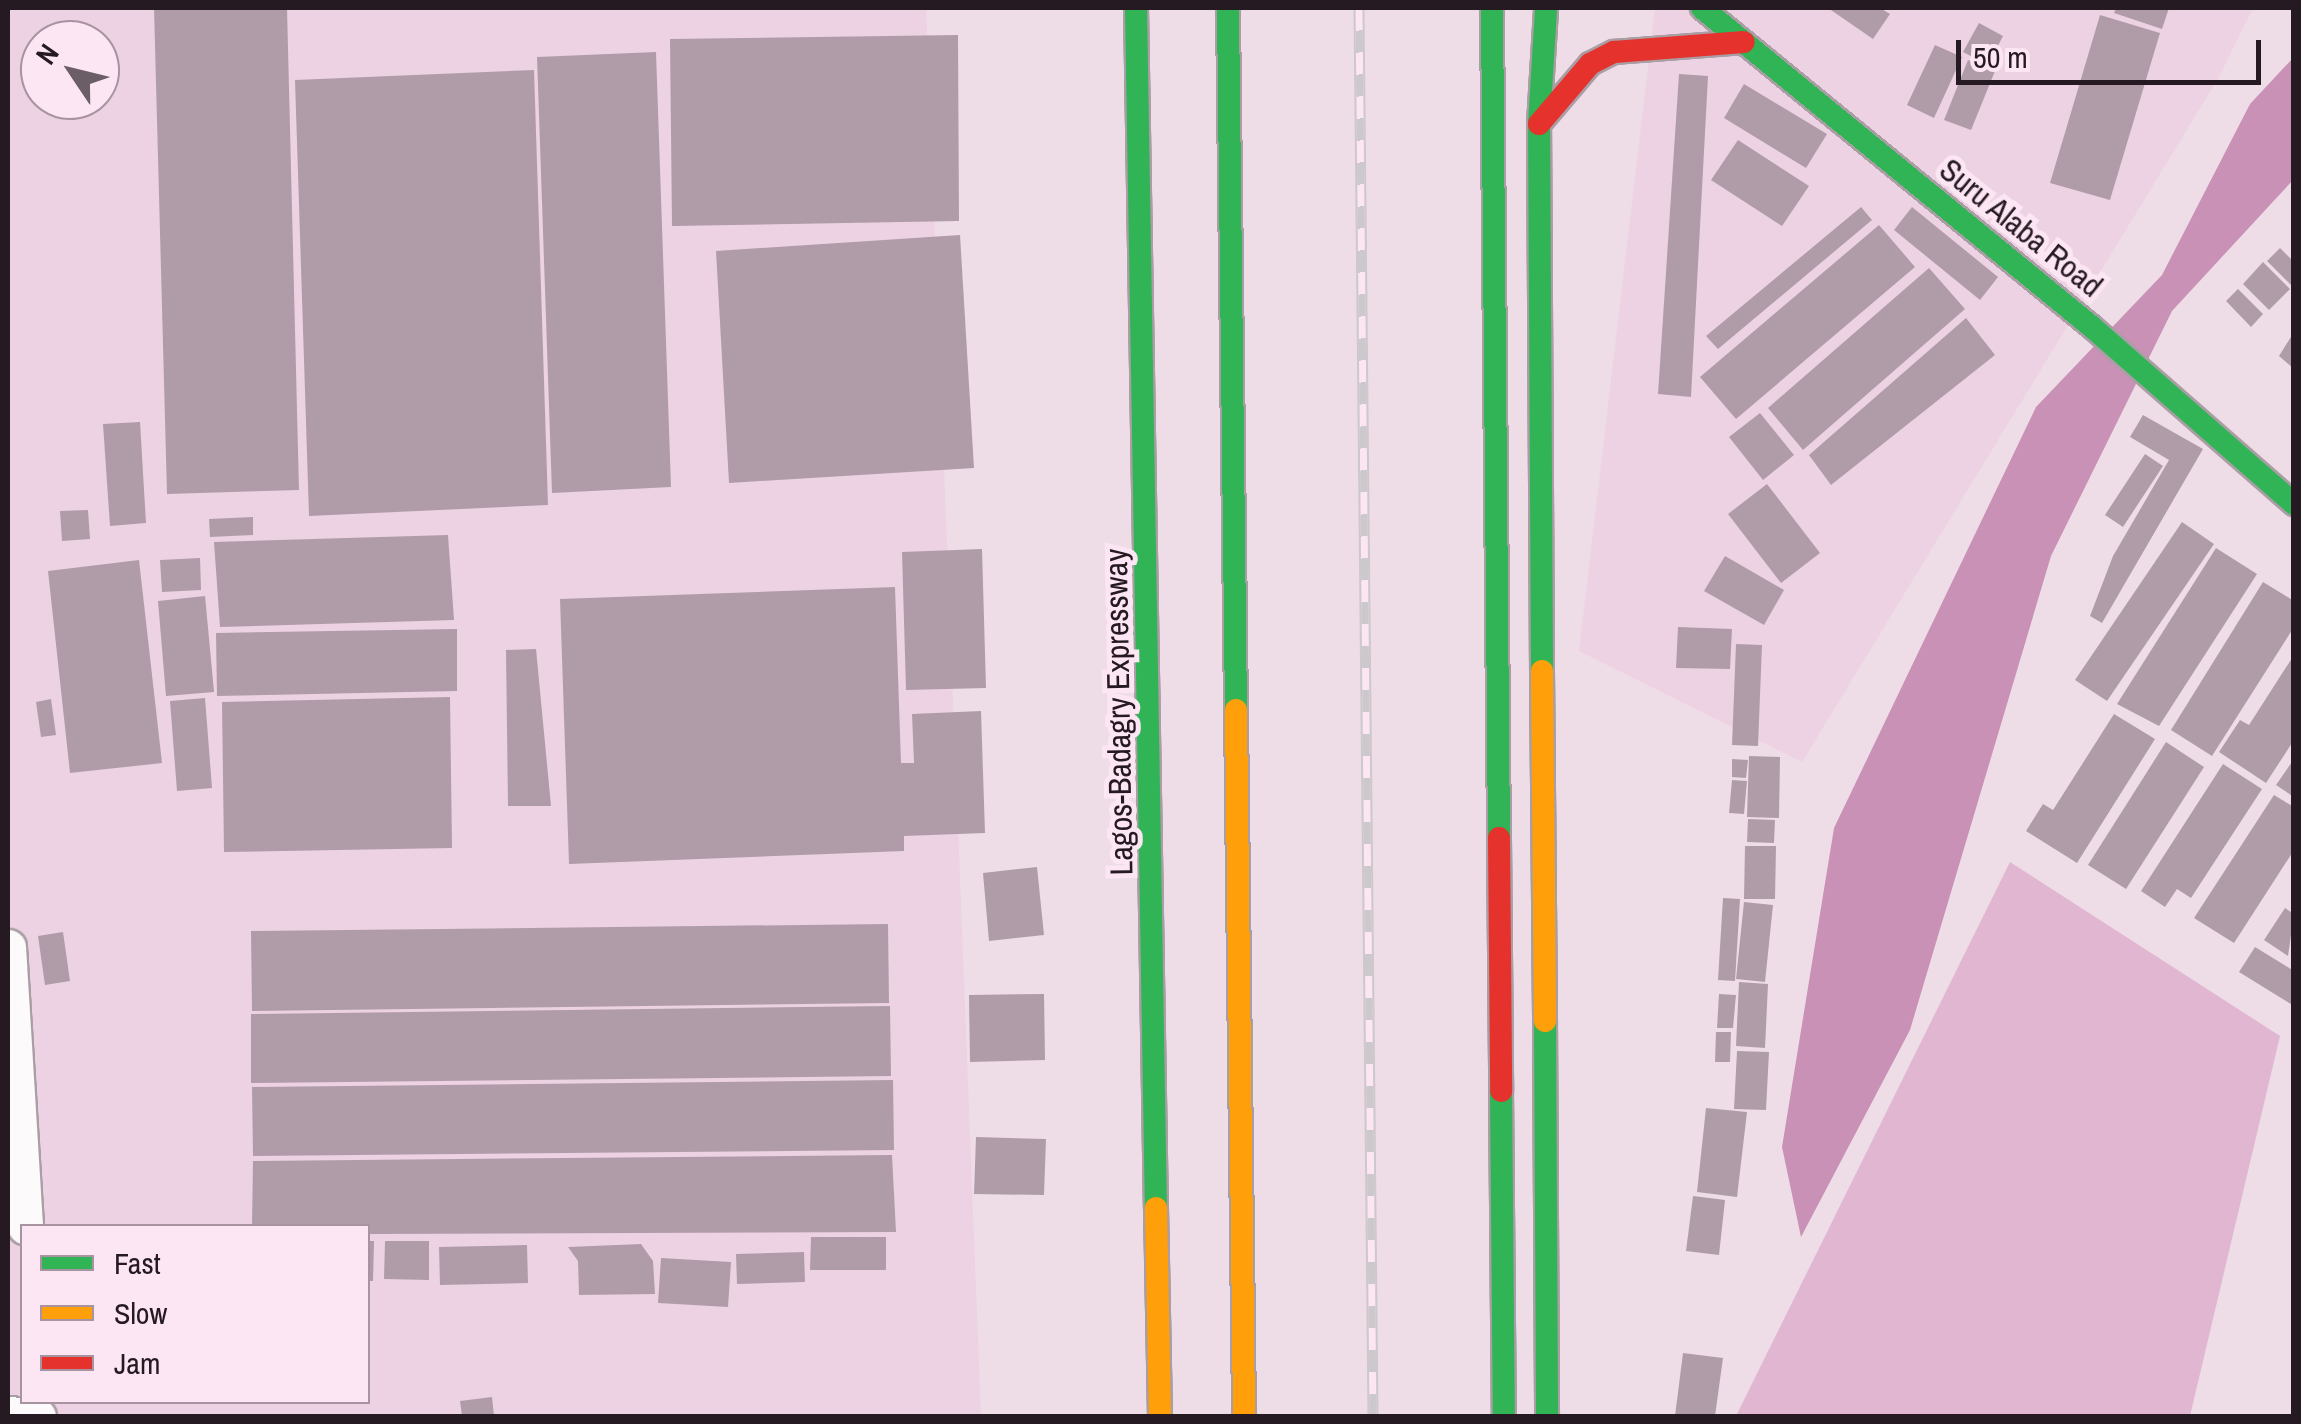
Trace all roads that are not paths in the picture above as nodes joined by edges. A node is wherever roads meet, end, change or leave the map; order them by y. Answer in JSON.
{"nodes":[{"id":1,"x":1136,"y":8,"type":"edge"},
{"id":2,"x":1228,"y":8,"type":"edge"},
{"id":3,"x":1492,"y":8,"type":"edge"},
{"id":4,"x":1546,"y":8,"type":"edge"},
{"id":5,"x":1702,"y":8,"type":"edge"},
{"id":6,"x":1744,"y":42,"type":"junction"},
{"id":7,"x":1539,"y":124,"type":"junction"},
{"id":8,"x":2294,"y":504,"type":"edge"},
{"id":9,"x":8,"y":947,"type":"edge"},
{"id":10,"x":25,"y":1224,"type":"edge"},
{"id":11,"x":8,"y":1414,"type":"edge"},
{"id":12,"x":37,"y":1416,"type":"edge"},
{"id":13,"x":1160,"y":1416,"type":"edge"},
{"id":14,"x":1244,"y":1416,"type":"edge"},
{"id":15,"x":1504,"y":1416,"type":"edge"},
{"id":16,"x":1546,"y":1416,"type":"edge"}],
"edges":[{"from":1,"to":13,"type":"main road","name":"Lagos-Badagry Expressway"},
{"from":2,"to":14,"type":"main road"},
{"from":3,"to":15,"type":"main road"},
{"from":4,"to":7,"type":"main road"},
{"from":5,"to":6,"type":"main road","name":"Suru Alaba Road"},
{"from":6,"to":7,"type":"main road"},
{"from":6,"to":8,"type":"main road","name":"Suru Alaba Road"},
{"from":7,"to":16,"type":"main road"},
{"from":9,"to":10,"type":"street"},
{"from":11,"to":12,"type":"street"}]}
